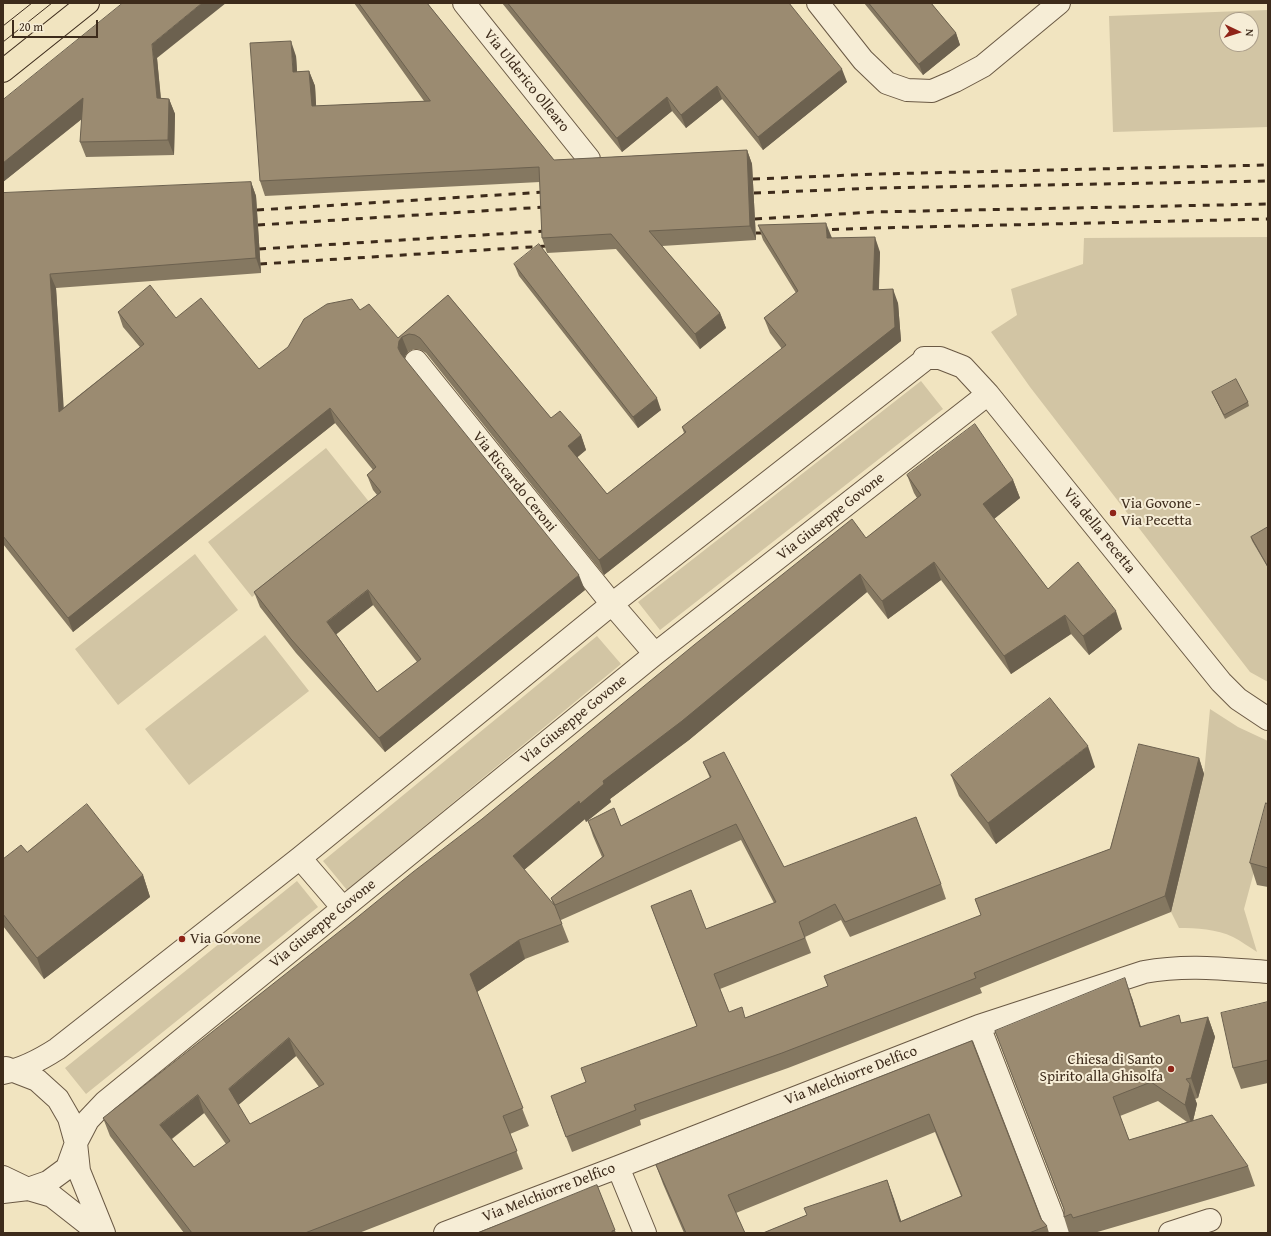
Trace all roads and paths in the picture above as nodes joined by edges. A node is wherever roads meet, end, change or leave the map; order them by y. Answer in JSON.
{"nodes":[{"id":1,"x":88,"y":3,"type":"edge"},
{"id":2,"x":464,"y":3,"type":"edge"},
{"id":3,"x":818,"y":3,"type":"edge"},
{"id":4,"x":1059,"y":3,"type":"edge"},
{"id":5,"x":3,"y":71,"type":"edge"},
{"id":6,"x":589,"y":159,"type":"edge"},
{"id":7,"x":416,"y":361,"type":"edge"},
{"id":8,"x":988,"y":394,"type":"junction"},
{"id":9,"x":612,"y":604,"type":"junction"},
{"id":10,"x":655,"y":654,"type":"junction"},
{"id":11,"x":1268,"y":719,"type":"edge"},
{"id":12,"x":300,"y":858,"type":"junction"},
{"id":13,"x":342,"y":908,"type":"junction"},
{"id":14,"x":1268,"y":972,"type":"edge"},
{"id":15,"x":978,"y":1026,"type":"junction"},
{"id":16,"x":7,"y":1070,"type":"edge"},
{"id":17,"x":76,"y":1143,"type":"junction"},
{"id":18,"x":618,"y":1167,"type":"junction"},
{"id":19,"x":3,"y":1177,"type":"edge"},
{"id":20,"x":28,"y":1189,"type":"junction"},
{"id":21,"x":3,"y":1192,"type":"edge"},
{"id":22,"x":1210,"y":1220,"type":"dead end"},
{"id":23,"x":100,"y":1233,"type":"edge"},
{"id":24,"x":104,"y":1233,"type":"edge"},
{"id":25,"x":444,"y":1233,"type":"edge"},
{"id":26,"x":646,"y":1233,"type":"edge"},
{"id":27,"x":1059,"y":1233,"type":"edge"},
{"id":28,"x":1170,"y":1233,"type":"edge"}],
"edges":[{"from":1,"to":5,"type":"main road"},
{"from":2,"to":6,"type":"street","name":"Via Ulderico Ollearo"},
{"from":3,"to":4,"type":"street"},
{"from":7,"to":9,"type":"street","name":"Via Riccardo Ceroni"},
{"from":8,"to":9,"type":"street","name":"Via della Pecetta"},
{"from":8,"to":10,"type":"street","name":"Via Giuseppe Govone"},
{"from":8,"to":11,"type":"street","name":"Via della Pecetta"},
{"from":9,"to":10,"type":"street"},
{"from":9,"to":12,"type":"street"},
{"from":10,"to":13,"type":"street","name":"Via Giuseppe Govone"},
{"from":12,"to":13,"type":"street"},
{"from":12,"to":16,"type":"street"},
{"from":13,"to":17,"type":"street","name":"Via Giuseppe Govone"},
{"from":14,"to":15,"type":"street","name":"Via Melchiorre Delfico"},
{"from":15,"to":18,"type":"street","name":"Via Melchiorre Delfico"},
{"from":15,"to":27,"type":"street"},
{"from":16,"to":17,"type":"street"},
{"from":17,"to":20,"type":"street","name":"Via Giuseppe Govone"},
{"from":17,"to":24,"type":"street"},
{"from":18,"to":25,"type":"street","name":"Via Melchiorre Delfico"},
{"from":18,"to":26,"type":"street"},
{"from":19,"to":20,"type":"street"},
{"from":20,"to":21,"type":"street","name":"Via Giuseppe Govone"},
{"from":20,"to":23,"type":"street"},
{"from":22,"to":28,"type":"street"}]}
